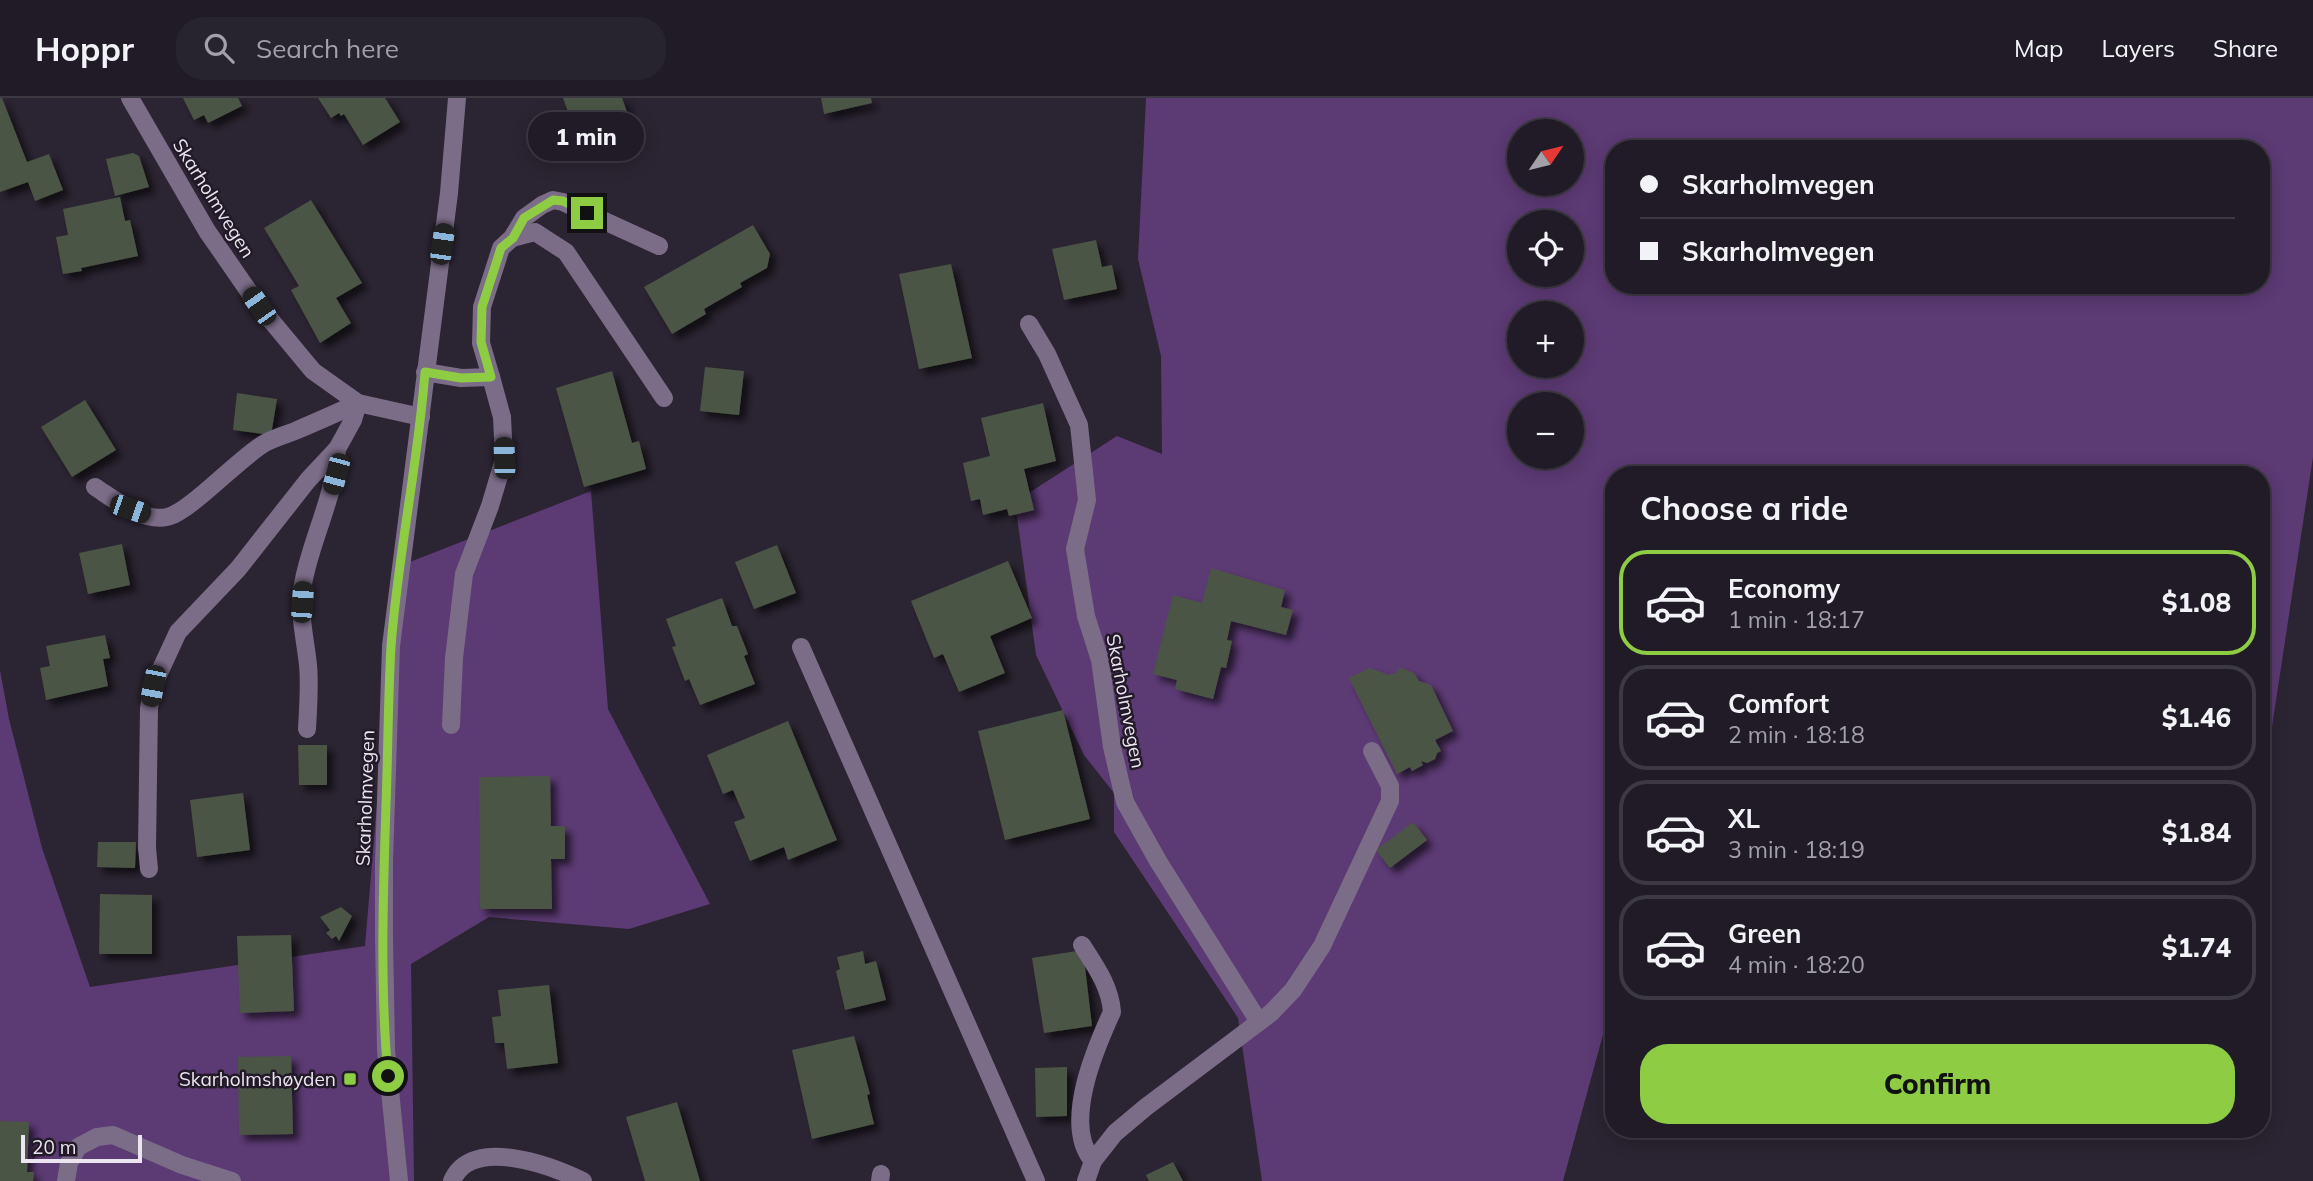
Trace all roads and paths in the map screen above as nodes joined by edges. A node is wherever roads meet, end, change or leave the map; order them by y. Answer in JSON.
{"nodes":[{"id":1,"x":130,"y":98,"type":"edge"},
{"id":2,"x":457,"y":98,"type":"edge"},
{"id":3,"x":513,"y":238,"type":"junction"},
{"id":4,"x":659,"y":246,"type":"dead end"},
{"id":5,"x":1029,"y":324,"type":"dead end"},
{"id":6,"x":425,"y":372,"type":"junction"},
{"id":7,"x":491,"y":377,"type":"junction"},
{"id":8,"x":664,"y":398,"type":"dead end"},
{"id":9,"x":358,"y":403,"type":"junction"},
{"id":10,"x":421,"y":418,"type":"junction"},
{"id":11,"x":337,"y":449,"type":"junction"},
{"id":12,"x":95,"y":487,"type":"dead end"},
{"id":13,"x":801,"y":647,"type":"dead end"},
{"id":14,"x":451,"y":725,"type":"dead end"},
{"id":15,"x":307,"y":729,"type":"dead end"},
{"id":16,"x":1372,"y":751,"type":"dead end"},
{"id":17,"x":149,"y":869,"type":"dead end"},
{"id":18,"x":1082,"y":945,"type":"dead end"},
{"id":19,"x":1259,"y":1023,"type":"junction"},
{"id":20,"x":1093,"y":1161,"type":"junction"},
{"id":21,"x":66,"y":1181,"type":"edge"},
{"id":22,"x":232,"y":1181,"type":"edge"},
{"id":23,"x":399,"y":1181,"type":"edge"},
{"id":24,"x":452,"y":1181,"type":"edge"},
{"id":25,"x":583,"y":1181,"type":"edge"},
{"id":26,"x":1036,"y":1181,"type":"edge"},
{"id":27,"x":1086,"y":1181,"type":"edge"}],
"edges":[{"from":1,"to":9,"type":"street","name":"Skarholmvegen"},
{"from":2,"to":6,"type":"street","name":"Skarholmvegen"},
{"from":3,"to":4,"type":"street"},
{"from":3,"to":7,"type":"street"},
{"from":3,"to":8,"type":"street"},
{"from":5,"to":19,"type":"street","name":"Skarholmvegen"},
{"from":6,"to":7,"type":"street"},
{"from":6,"to":10,"type":"street","name":"Skarholmvegen"},
{"from":7,"to":14,"type":"street"},
{"from":9,"to":10,"type":"street","name":"Skarholmvegen"},
{"from":9,"to":11,"type":"street"},
{"from":9,"to":12,"type":"street"},
{"from":10,"to":23,"type":"street","name":"Skarholmvegen"},
{"from":11,"to":15,"type":"street"},
{"from":11,"to":17,"type":"street"},
{"from":13,"to":26,"type":"street"},
{"from":16,"to":19,"type":"street"},
{"from":18,"to":20,"type":"street"},
{"from":19,"to":20,"type":"street"},
{"from":20,"to":27,"type":"street"},
{"from":21,"to":22,"type":"street"},
{"from":24,"to":25,"type":"street"}]}
